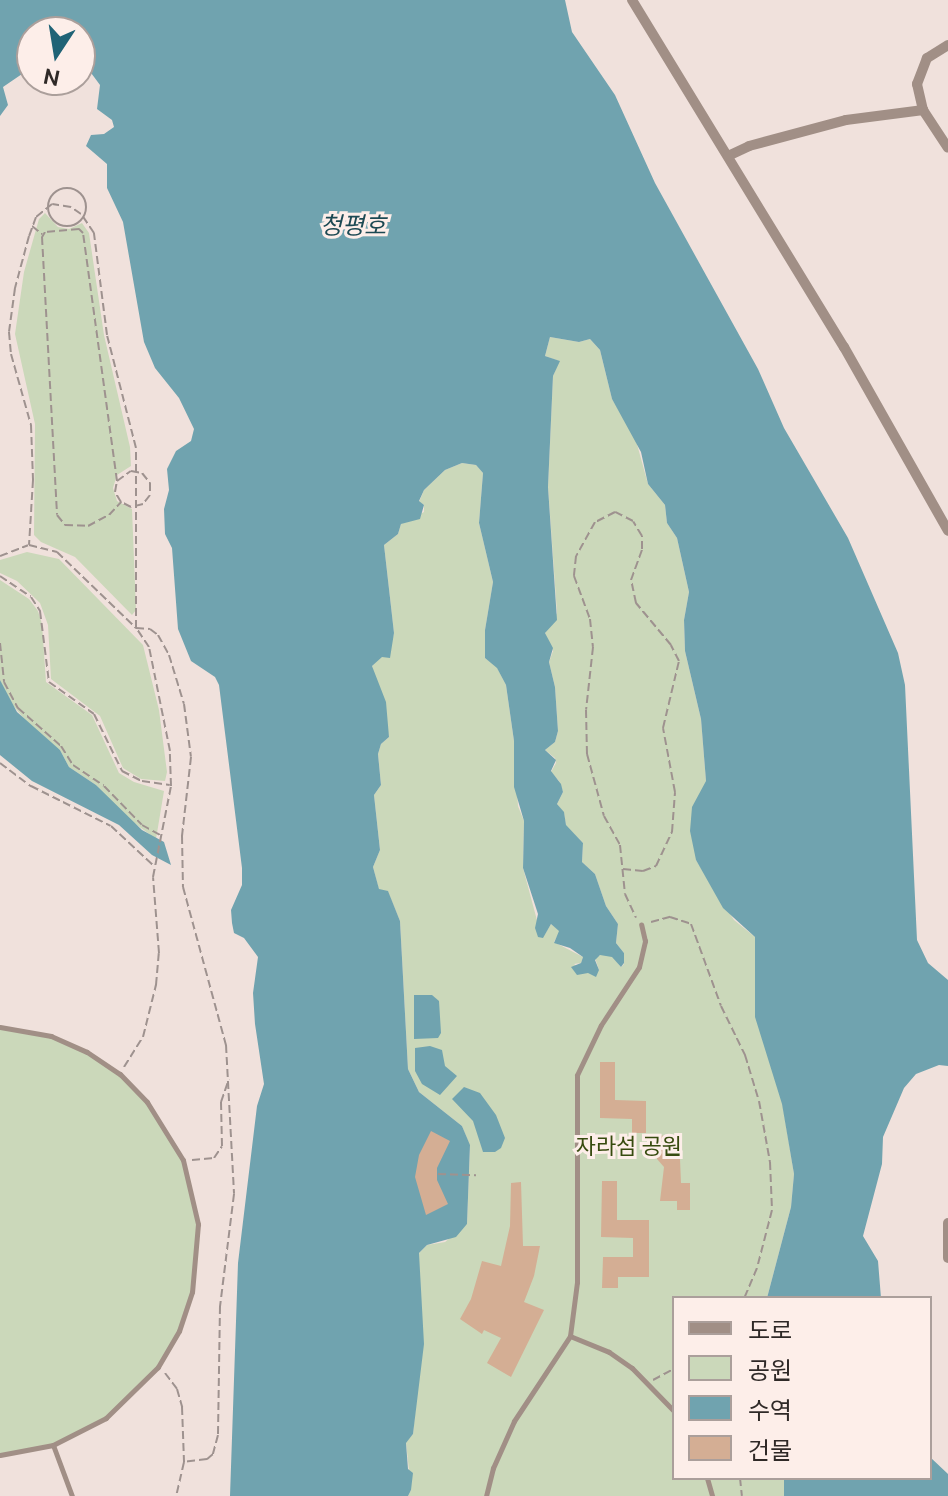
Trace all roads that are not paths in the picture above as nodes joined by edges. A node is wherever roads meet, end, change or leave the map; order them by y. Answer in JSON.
{"nodes":[{"id":1,"x":632,"y":0,"type":"edge"},
{"id":2,"x":948,"y":45,"type":"edge"},
{"id":3,"x":923,"y":110,"type":"junction"},
{"id":4,"x":948,"y":148,"type":"edge"},
{"id":5,"x":728,"y":156,"type":"junction"},
{"id":6,"x":948,"y":531,"type":"edge"},
{"id":7,"x":641,"y":924,"type":"road end"},
{"id":8,"x":0,"y":1027,"type":"edge"},
{"id":9,"x":948,"y":1223,"type":"edge"},
{"id":10,"x":948,"y":1258,"type":"edge"},
{"id":11,"x":570,"y":1336,"type":"junction"},
{"id":12,"x":672,"y":1409,"type":"edge"},
{"id":13,"x":53,"y":1445,"type":"junction"},
{"id":14,"x":0,"y":1455,"type":"edge"},
{"id":15,"x":72,"y":1496,"type":"edge"},
{"id":16,"x":486,"y":1496,"type":"edge"}],
"edges":[{"from":1,"to":5,"type":"street"},
{"from":2,"to":3,"type":"street"},
{"from":3,"to":4,"type":"street"},
{"from":3,"to":5,"type":"street"},
{"from":5,"to":6,"type":"street"},
{"from":7,"to":11,"type":"lane"},
{"from":8,"to":13,"type":"lane"},
{"from":9,"to":10,"type":"street"},
{"from":11,"to":12,"type":"lane"},
{"from":11,"to":16,"type":"lane"},
{"from":13,"to":14,"type":"lane"},
{"from":13,"to":15,"type":"lane"}]}
